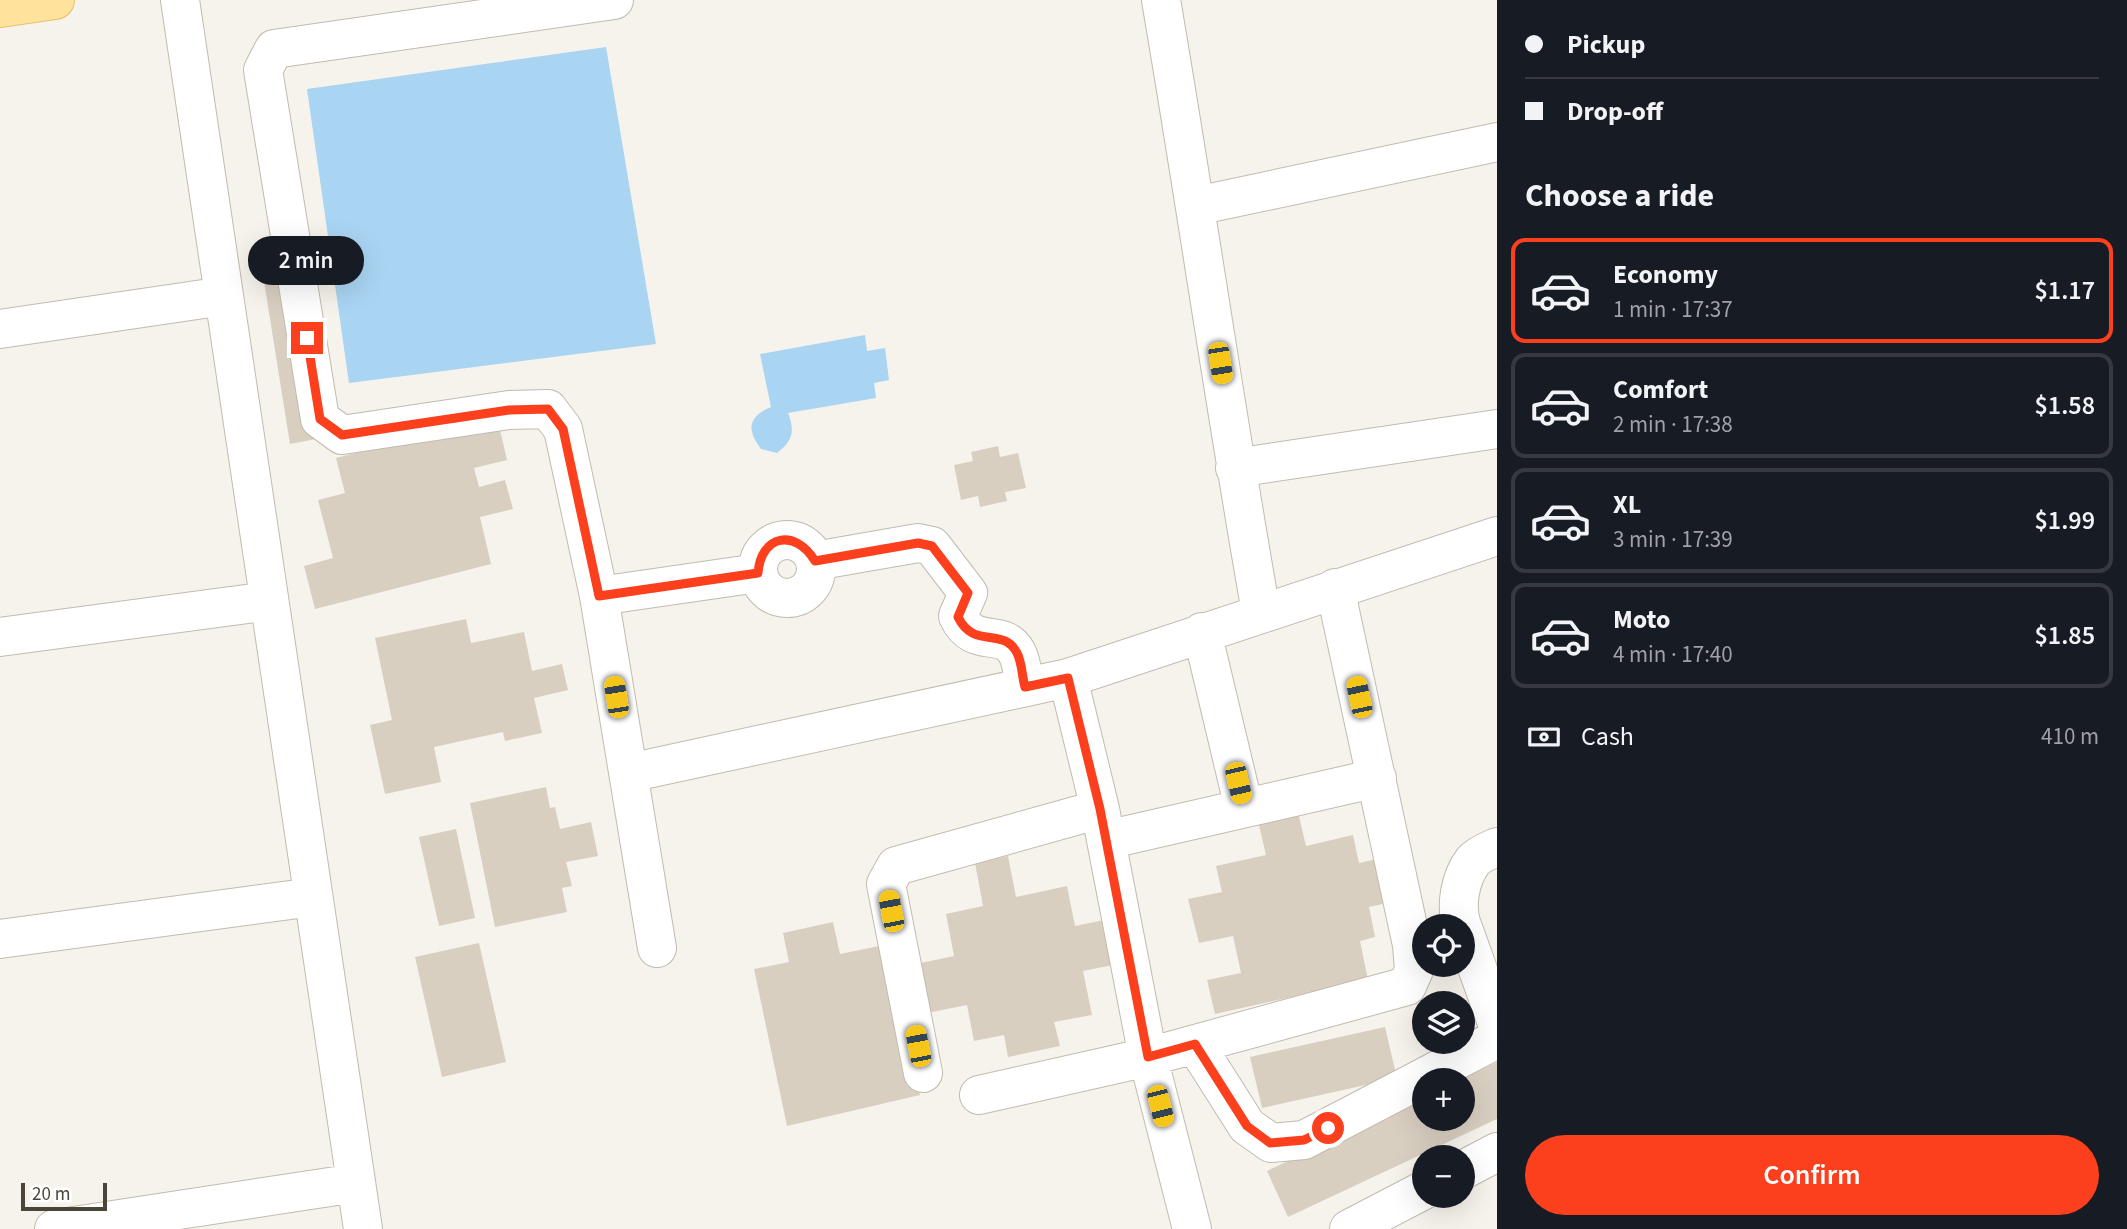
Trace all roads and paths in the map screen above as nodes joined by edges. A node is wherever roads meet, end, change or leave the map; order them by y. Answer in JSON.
{"nodes":[{"id":1,"x":55,"y":0,"type":"edge"},
{"id":2,"x":180,"y":0,"type":"edge"},
{"id":3,"x":614,"y":0,"type":"edge"},
{"id":4,"x":1161,"y":0,"type":"edge"},
{"id":5,"x":0,"y":8,"type":"edge"},
{"id":6,"x":1497,"y":142,"type":"edge"},
{"id":7,"x":1196,"y":206,"type":"junction"},
{"id":8,"x":224,"y":296,"type":"junction"},
{"id":9,"x":0,"y":329,"type":"edge"},
{"id":10,"x":1497,"y":429,"type":"edge"},
{"id":11,"x":1236,"y":468,"type":"junction"},
{"id":12,"x":1497,"y":537,"type":"edge"},
{"id":13,"x":1335,"y":588,"type":"junction"},
{"id":14,"x":599,"y":596,"type":"junction"},
{"id":15,"x":269,"y":601,"type":"junction"},
{"id":16,"x":1261,"y":612,"type":"junction"},
{"id":17,"x":1202,"y":632,"type":"junction"},
{"id":18,"x":0,"y":638,"type":"edge"},
{"id":19,"x":1068,"y":678,"type":"junction"},
{"id":20,"x":1025,"y":687,"type":"junction"},
{"id":21,"x":629,"y":773,"type":"junction"},
{"id":22,"x":1377,"y":778,"type":"junction"},
{"id":23,"x":1244,"y":808,"type":"junction"},
{"id":24,"x":1103,"y":824,"type":"junction"},
{"id":25,"x":1497,"y":847,"type":"edge"},
{"id":26,"x":313,"y":897,"type":"junction"},
{"id":27,"x":1461,"y":914,"type":"edge"},
{"id":28,"x":1407,"y":923,"type":"junction"},
{"id":29,"x":1412,"y":923,"type":"edge"},
{"id":30,"x":0,"y":939,"type":"edge"},
{"id":31,"x":657,"y":948,"type":"dead end"},
{"id":32,"x":1475,"y":962,"type":"edge"},
{"id":33,"x":1497,"y":1023,"type":"edge"},
{"id":34,"x":1497,"y":1039,"type":"edge"},
{"id":35,"x":1195,"y":1044,"type":"junction"},
{"id":36,"x":1148,"y":1057,"type":"junction"},
{"id":37,"x":923,"y":1073,"type":"dead end"},
{"id":38,"x":979,"y":1095,"type":"dead end"},
{"id":39,"x":1497,"y":1152,"type":"edge"},
{"id":40,"x":1475,"y":1164,"type":"edge"},
{"id":41,"x":356,"y":1183,"type":"junction"},
{"id":42,"x":1412,"y":1196,"type":"edge"},
{"id":43,"x":54,"y":1229,"type":"edge"},
{"id":44,"x":363,"y":1229,"type":"edge"},
{"id":45,"x":1192,"y":1229,"type":"edge"},
{"id":46,"x":1349,"y":1229,"type":"edge"}],
"edges":[{"from":1,"to":5,"type":"main road"},
{"from":2,"to":8,"type":"street"},
{"from":3,"to":14,"type":"street"},
{"from":4,"to":7,"type":"street"},
{"from":6,"to":7,"type":"street"},
{"from":7,"to":11,"type":"street"},
{"from":8,"to":9,"type":"street"},
{"from":8,"to":15,"type":"street"},
{"from":10,"to":11,"type":"street"},
{"from":11,"to":16,"type":"street"},
{"from":12,"to":13,"type":"street"},
{"from":13,"to":16,"type":"street"},
{"from":13,"to":22,"type":"street"},
{"from":14,"to":20,"type":"street"},
{"from":14,"to":21,"type":"street"},
{"from":15,"to":18,"type":"street"},
{"from":15,"to":26,"type":"street"},
{"from":16,"to":17,"type":"street"},
{"from":17,"to":19,"type":"street"},
{"from":17,"to":23,"type":"street"},
{"from":19,"to":20,"type":"street"},
{"from":19,"to":24,"type":"street"},
{"from":20,"to":21,"type":"street"},
{"from":21,"to":31,"type":"street"},
{"from":22,"to":23,"type":"street"},
{"from":22,"to":28,"type":"street"},
{"from":23,"to":24,"type":"street"},
{"from":24,"to":36,"type":"street"},
{"from":24,"to":37,"type":"street"},
{"from":25,"to":27,"type":"street"},
{"from":26,"to":30,"type":"street"},
{"from":26,"to":41,"type":"street"},
{"from":28,"to":29,"type":"street"},
{"from":28,"to":35,"type":"street"},
{"from":32,"to":33,"type":"street"},
{"from":34,"to":35,"type":"street"},
{"from":35,"to":36,"type":"street"},
{"from":36,"to":38,"type":"street"},
{"from":36,"to":45,"type":"street"},
{"from":39,"to":40,"type":"street"},
{"from":41,"to":43,"type":"street"},
{"from":41,"to":44,"type":"street"},
{"from":42,"to":46,"type":"street"}]}
